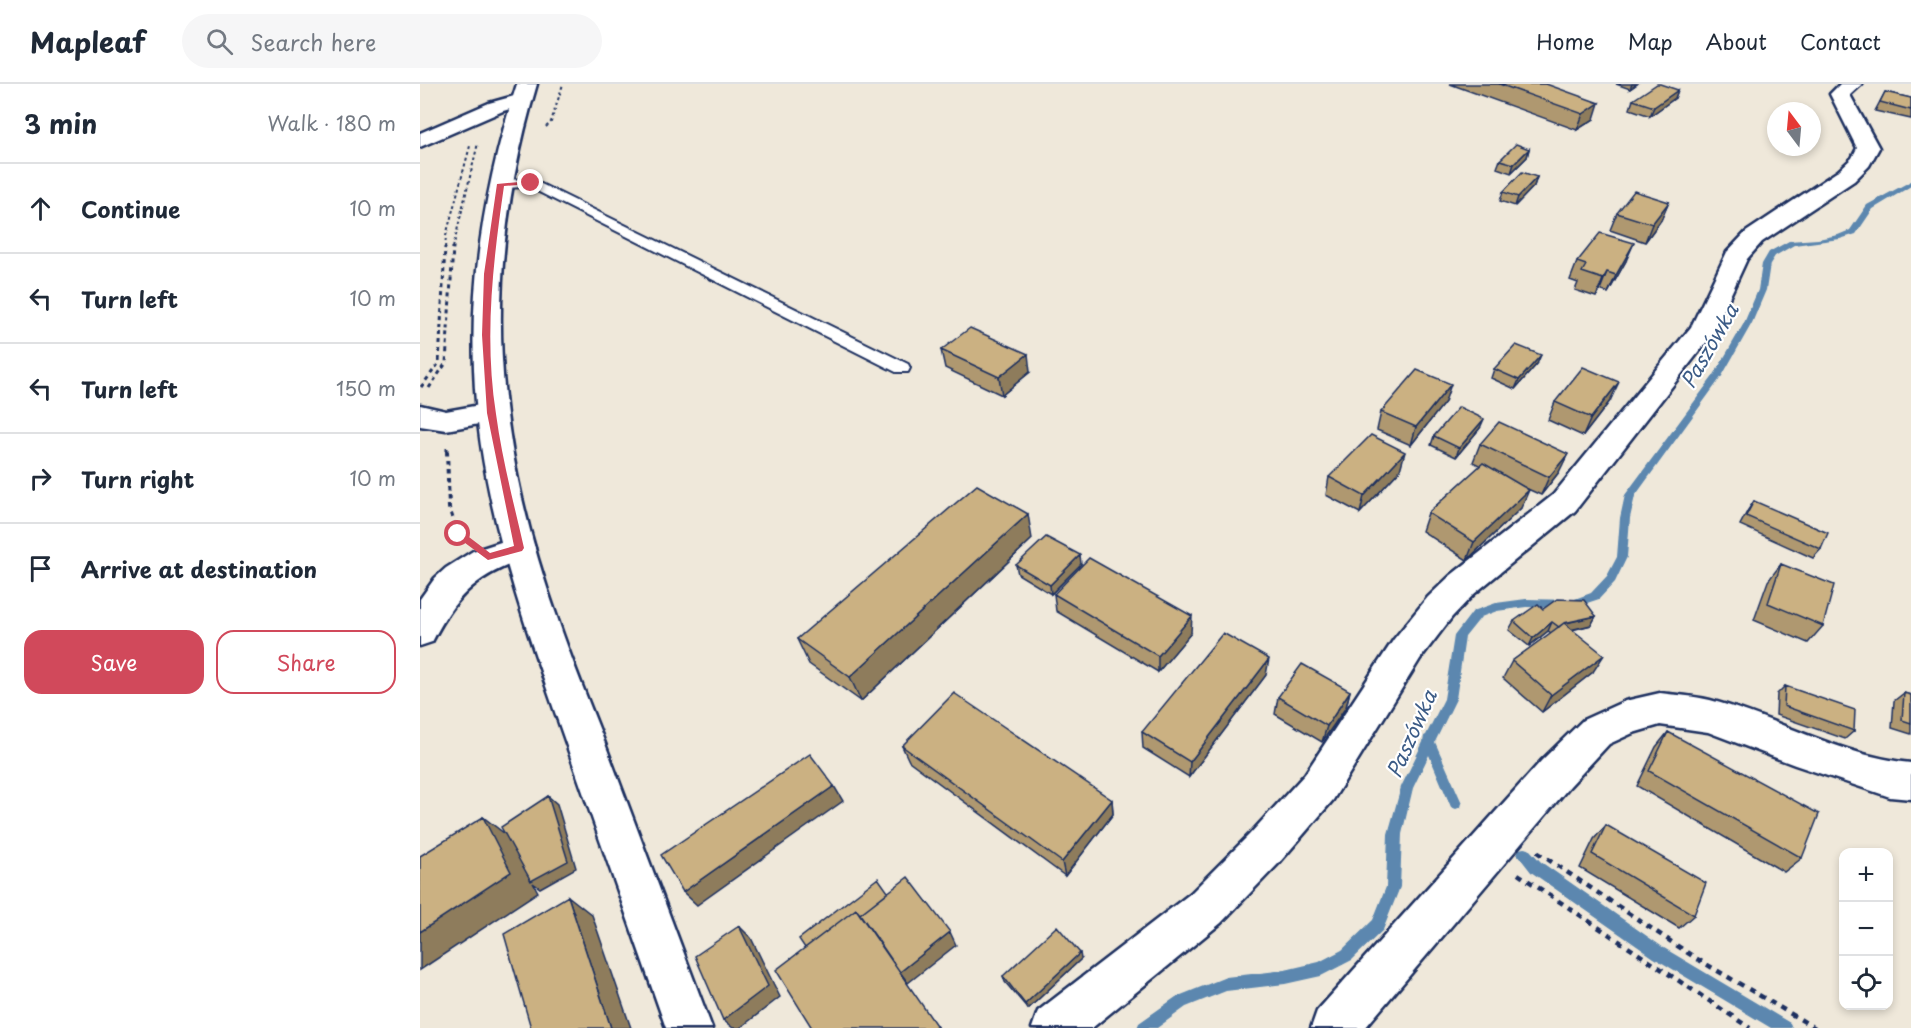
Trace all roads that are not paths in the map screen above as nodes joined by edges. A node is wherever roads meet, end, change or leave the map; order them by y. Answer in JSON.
{"nodes":[{"id":1,"x":1851,"y":84,"type":"edge"},
{"id":2,"x":524,"y":92,"type":"edge"},
{"id":3,"x":420,"y":141,"type":"edge"},
{"id":4,"x":501,"y":184,"type":"junction"},
{"id":5,"x":902,"y":368,"type":"dead end"},
{"id":6,"x":491,"y":413,"type":"junction"},
{"id":7,"x":441,"y":419,"type":"edge"},
{"id":8,"x":503,"y":552,"type":"junction"},
{"id":9,"x":420,"y":632,"type":"edge"},
{"id":10,"x":1911,"y":781,"type":"edge"},
{"id":11,"x":689,"y":1028,"type":"edge"},
{"id":12,"x":1055,"y":1028,"type":"edge"},
{"id":13,"x":1334,"y":1028,"type":"edge"}],
"edges":[{"from":1,"to":12,"type":"street"},
{"from":2,"to":3,"type":"street"},
{"from":2,"to":4,"type":"street"},
{"from":4,"to":5,"type":"lane"},
{"from":4,"to":6,"type":"street"},
{"from":6,"to":7,"type":"street"},
{"from":6,"to":8,"type":"street"},
{"from":8,"to":9,"type":"street"},
{"from":8,"to":11,"type":"street"},
{"from":10,"to":13,"type":"street"}]}
